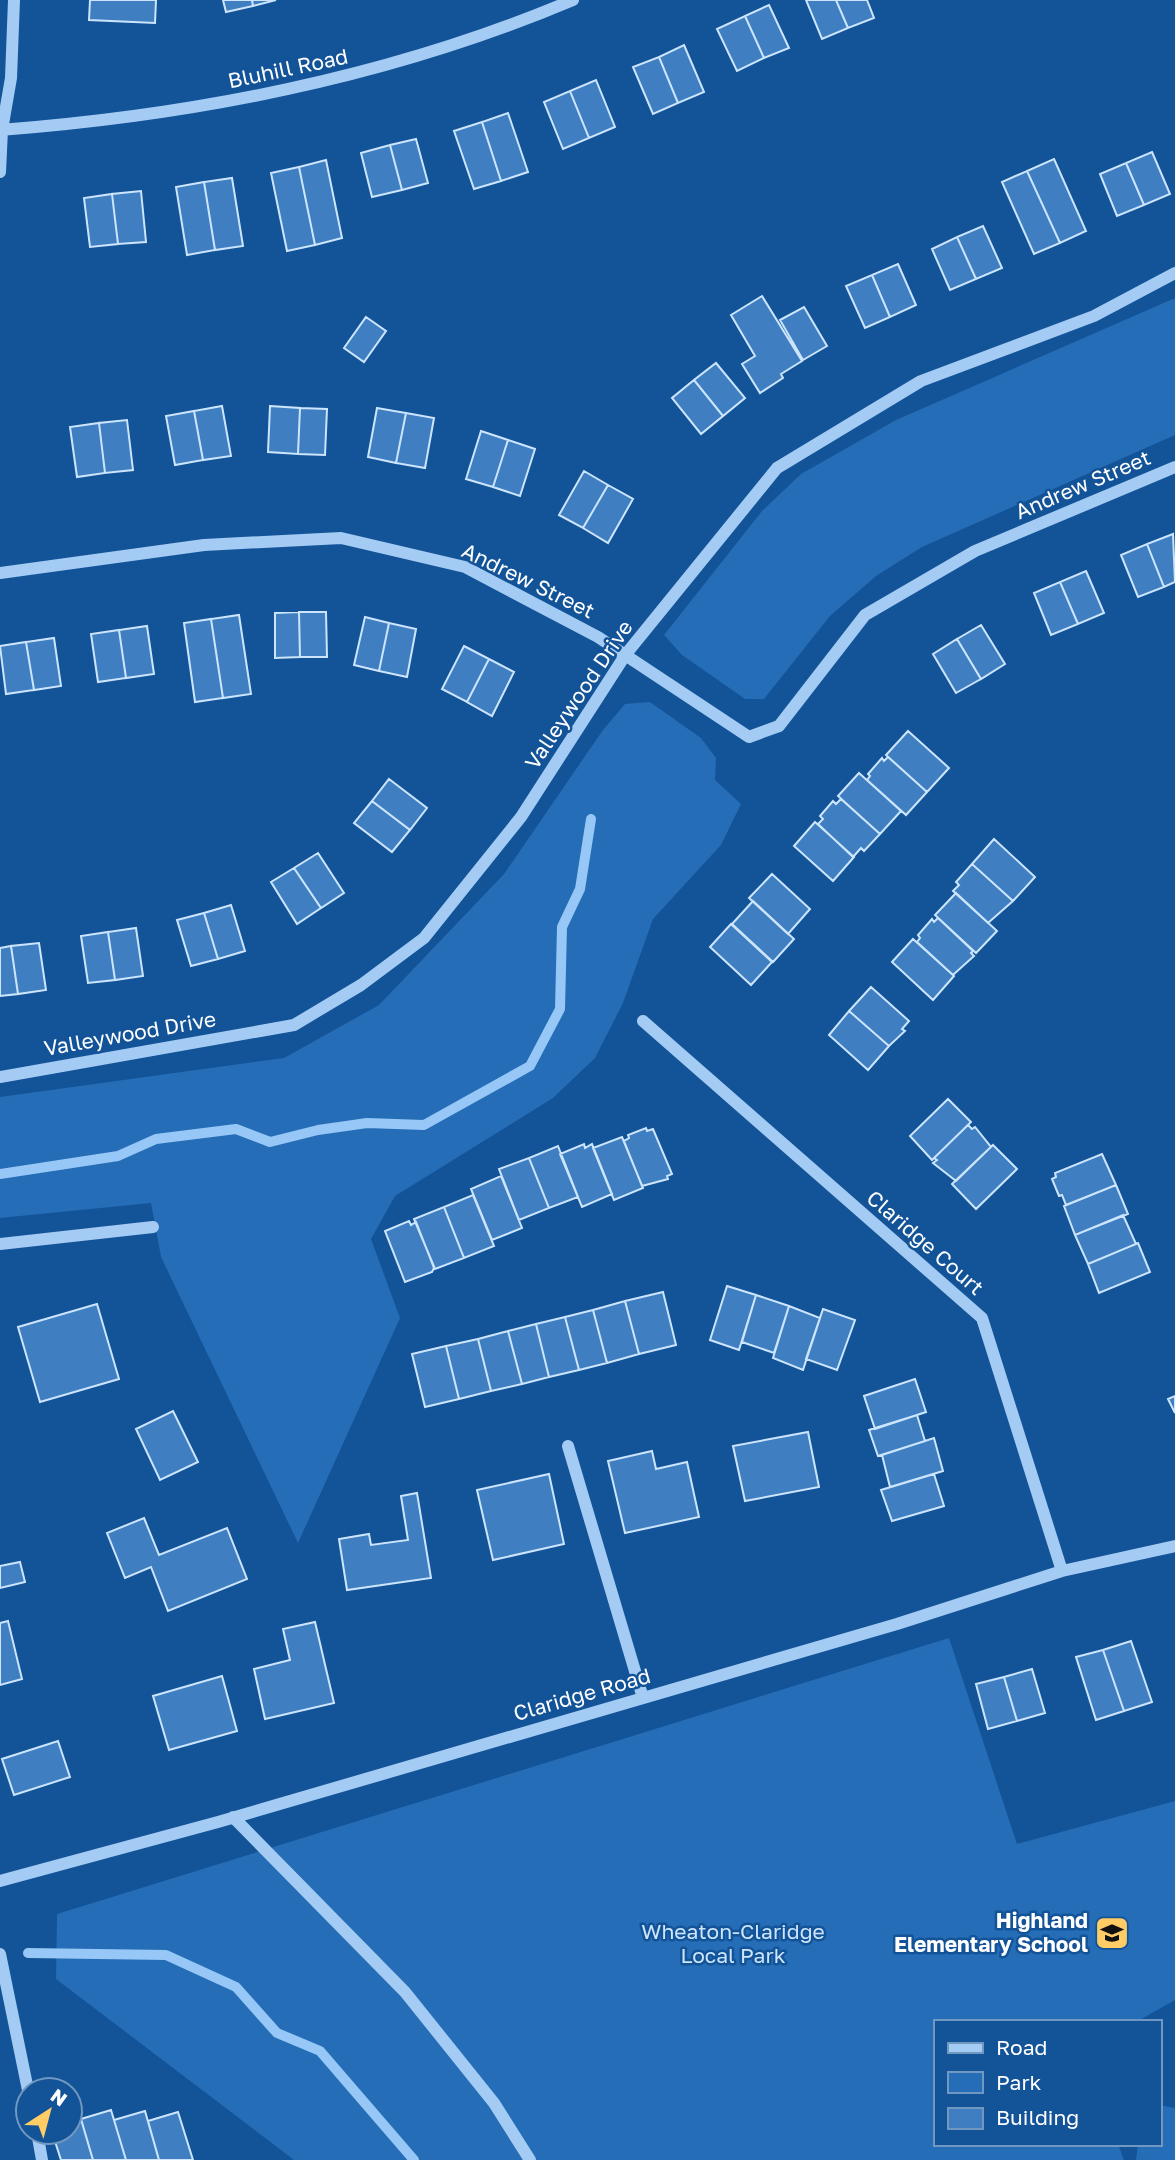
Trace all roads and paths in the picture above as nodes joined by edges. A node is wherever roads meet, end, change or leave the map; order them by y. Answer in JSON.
{"nodes":[{"id":1,"x":14,"y":0,"type":"edge"},
{"id":2,"x":573,"y":0,"type":"edge"},
{"id":3,"x":1,"y":130,"type":"edge"},
{"id":4,"x":0,"y":172,"type":"edge"},
{"id":5,"x":1175,"y":273,"type":"edge"},
{"id":6,"x":1175,"y":467,"type":"edge"},
{"id":7,"x":0,"y":573,"type":"edge"},
{"id":8,"x":626,"y":654,"type":"junction"},
{"id":9,"x":643,"y":1021,"type":"dead end"},
{"id":10,"x":0,"y":1077,"type":"edge"},
{"id":11,"x":153,"y":1227,"type":"dead end"},
{"id":12,"x":0,"y":1244,"type":"edge"},
{"id":13,"x":568,"y":1446,"type":"dead end"},
{"id":14,"x":1175,"y":1546,"type":"edge"},
{"id":15,"x":1062,"y":1571,"type":"junction"},
{"id":16,"x":643,"y":1698,"type":"junction"},
{"id":17,"x":233,"y":1818,"type":"junction"},
{"id":18,"x":0,"y":1881,"type":"edge"},
{"id":19,"x":0,"y":1954,"type":"edge"},
{"id":20,"x":25,"y":2076,"type":"edge"},
{"id":21,"x":530,"y":2160,"type":"edge"}],
"edges":[{"from":1,"to":3,"type":"street"},
{"from":2,"to":3,"type":"street","name":"Bluhill Road"},
{"from":3,"to":4,"type":"street"},
{"from":5,"to":8,"type":"street","name":"Valleywood Drive"},
{"from":6,"to":8,"type":"street","name":"Andrew Street"},
{"from":7,"to":8,"type":"street","name":"Andrew Street"},
{"from":8,"to":10,"type":"street","name":"Valleywood Drive"},
{"from":9,"to":15,"type":"street","name":"Claridge Court"},
{"from":11,"to":12,"type":"street"},
{"from":13,"to":16,"type":"street"},
{"from":14,"to":15,"type":"street","name":"Claridge Road"},
{"from":15,"to":16,"type":"street","name":"Claridge Road"},
{"from":16,"to":17,"type":"street","name":"Claridge Road"},
{"from":17,"to":18,"type":"street","name":"Claridge Road"},
{"from":17,"to":21,"type":"street"},
{"from":19,"to":20,"type":"street"}]}
